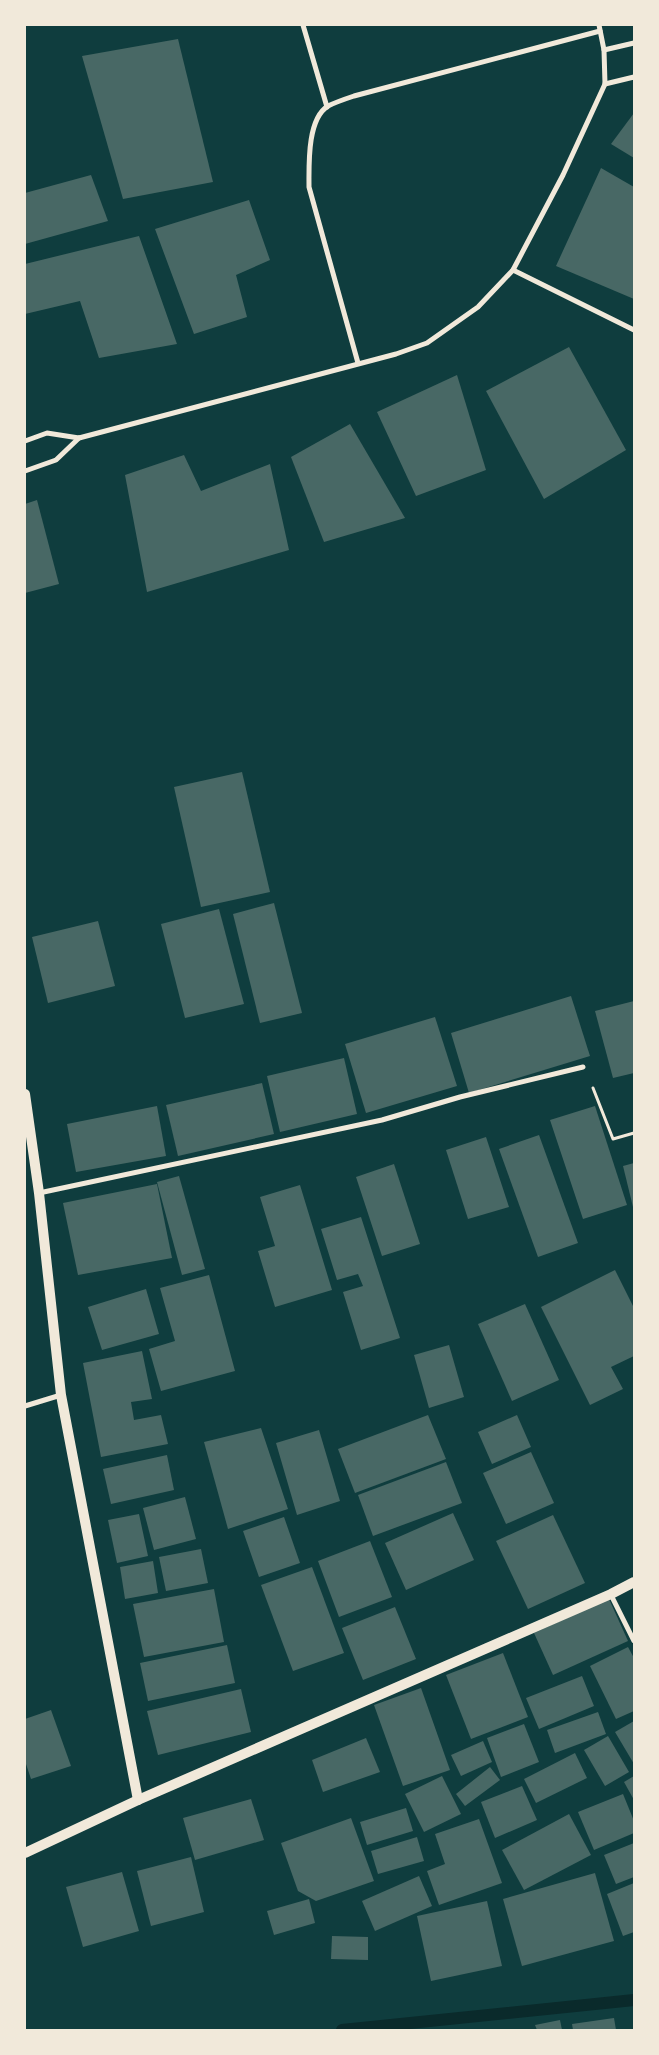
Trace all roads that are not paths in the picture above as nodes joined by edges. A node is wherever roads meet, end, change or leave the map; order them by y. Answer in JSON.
{"nodes":[{"id":1,"x":303,"y":25,"type":"edge"},
{"id":2,"x":600,"y":28,"type":"edge"},
{"id":3,"x":634,"y":42,"type":"edge"},
{"id":4,"x":604,"y":50,"type":"junction"},
{"id":5,"x":634,"y":77,"type":"edge"},
{"id":6,"x":605,"y":84,"type":"junction"},
{"id":7,"x":327,"y":107,"type":"junction"},
{"id":8,"x":513,"y":270,"type":"junction"},
{"id":9,"x":634,"y":330,"type":"edge"},
{"id":10,"x":358,"y":363,"type":"junction"},
{"id":11,"x":79,"y":438,"type":"junction"},
{"id":12,"x":25,"y":441,"type":"edge"},
{"id":13,"x":25,"y":471,"type":"edge"},
{"id":14,"x":584,"y":1067,"type":"road end"},
{"id":15,"x":25,"y":1094,"type":"edge"},
{"id":16,"x":39,"y":1193,"type":"junction"},
{"id":17,"x":61,"y":1395,"type":"junction"},
{"id":18,"x":25,"y":1406,"type":"edge"},
{"id":19,"x":634,"y":1582,"type":"edge"},
{"id":20,"x":611,"y":1594,"type":"junction"},
{"id":21,"x":634,"y":1641,"type":"edge"},
{"id":22,"x":138,"y":1800,"type":"junction"},
{"id":23,"x":25,"y":1853,"type":"edge"}],
"edges":[{"from":1,"to":7,"type":"street"},
{"from":2,"to":4,"type":"street"},
{"from":2,"to":7,"type":"street"},
{"from":3,"to":4,"type":"street"},
{"from":4,"to":6,"type":"street"},
{"from":5,"to":6,"type":"street"},
{"from":6,"to":8,"type":"street"},
{"from":7,"to":10,"type":"street"},
{"from":8,"to":9,"type":"street"},
{"from":8,"to":10,"type":"street"},
{"from":10,"to":11,"type":"street"},
{"from":11,"to":12,"type":"street"},
{"from":11,"to":13,"type":"street"},
{"from":14,"to":16,"type":"street"},
{"from":15,"to":16,"type":"main road"},
{"from":16,"to":17,"type":"main road"},
{"from":17,"to":18,"type":"street"},
{"from":17,"to":22,"type":"main road"},
{"from":19,"to":20,"type":"main road"},
{"from":20,"to":21,"type":"street"},
{"from":20,"to":22,"type":"main road"},
{"from":22,"to":23,"type":"main road"}]}
